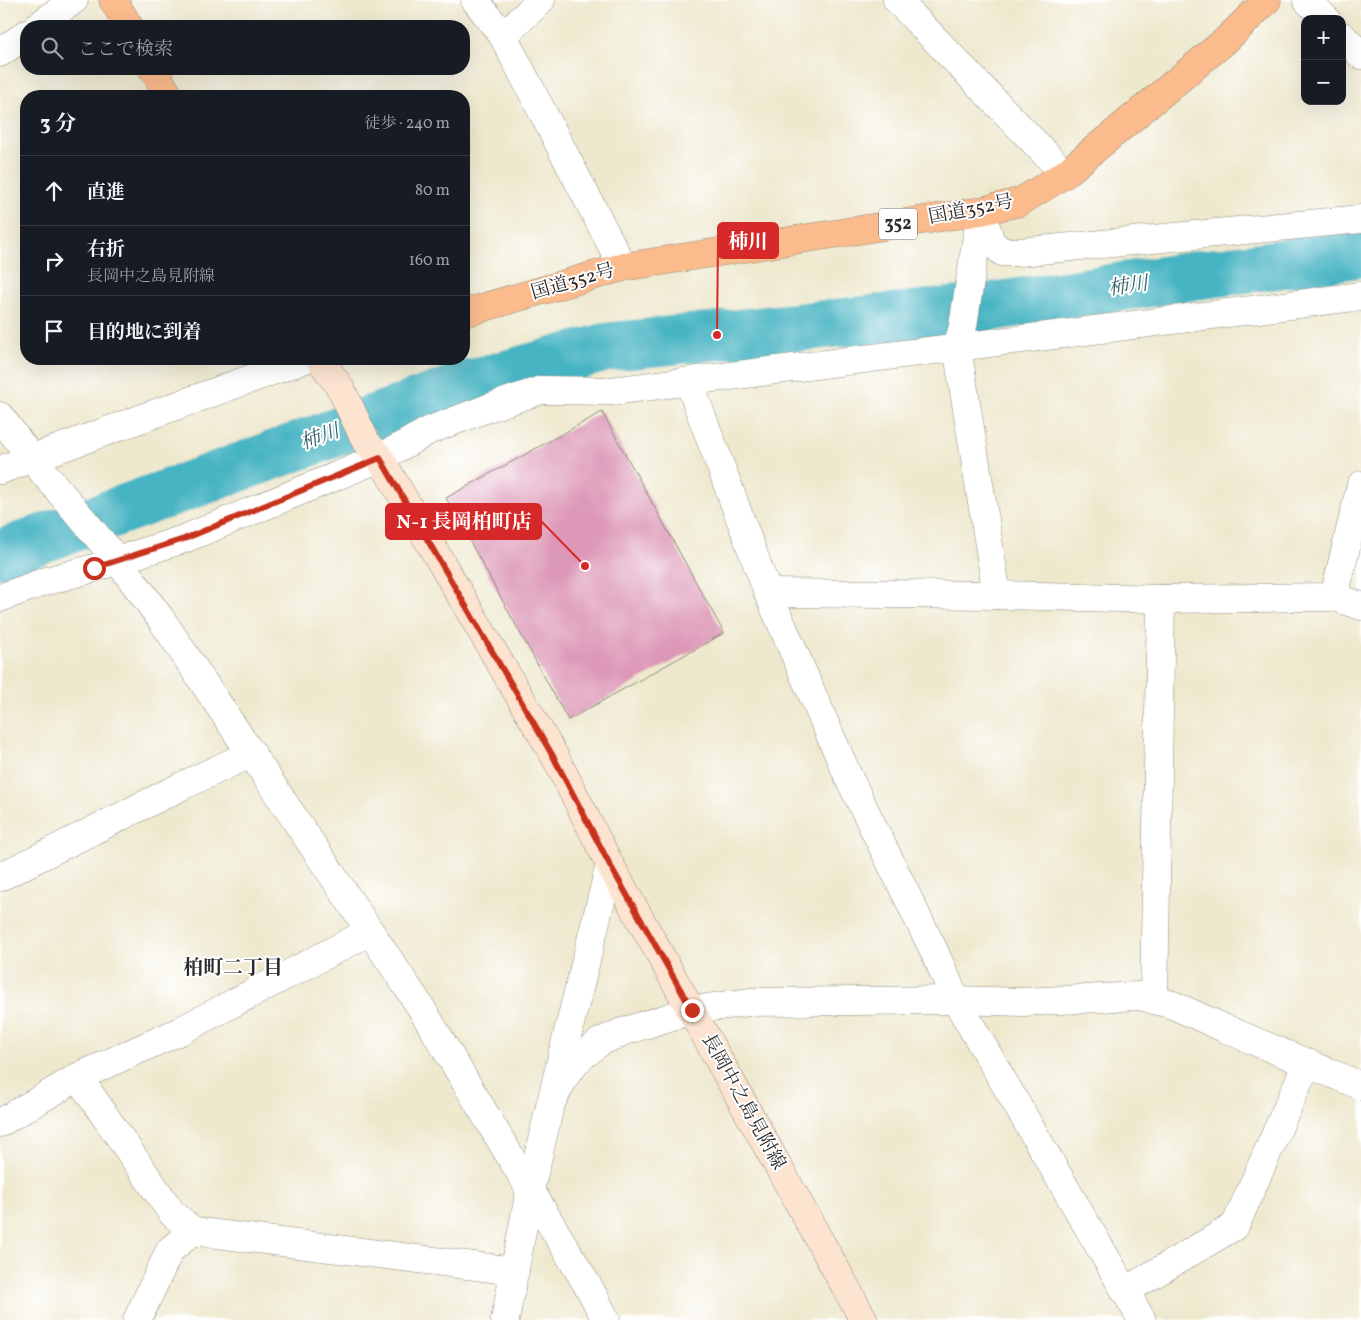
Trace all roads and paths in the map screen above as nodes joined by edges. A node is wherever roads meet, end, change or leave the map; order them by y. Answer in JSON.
{"nodes":[{"id":1,"x":74,"y":0,"type":"edge"},
{"id":2,"x":113,"y":0,"type":"edge"},
{"id":3,"x":475,"y":0,"type":"edge"},
{"id":4,"x":541,"y":0,"type":"edge"},
{"id":5,"x":897,"y":0,"type":"edge"},
{"id":6,"x":1267,"y":0,"type":"edge"},
{"id":7,"x":1307,"y":0,"type":"edge"},
{"id":8,"x":1322,"y":15,"type":"edge"},
{"id":9,"x":46,"y":20,"type":"edge"},
{"id":10,"x":125,"y":20,"type":"edge"},
{"id":11,"x":503,"y":36,"type":"junction"},
{"id":12,"x":20,"y":38,"type":"edge"},
{"id":13,"x":1346,"y":40,"type":"edge"},
{"id":14,"x":0,"y":53,"type":"edge"},
{"id":15,"x":1361,"y":55,"type":"edge"},
{"id":16,"x":157,"y":75,"type":"edge"},
{"id":17,"x":165,"y":90,"type":"edge"},
{"id":18,"x":1065,"y":174,"type":"junction"},
{"id":19,"x":981,"y":211,"type":"junction"},
{"id":20,"x":1361,"y":219,"type":"edge"},
{"id":21,"x":623,"y":267,"type":"junction"},
{"id":22,"x":1361,"y":296,"type":"edge"},
{"id":23,"x":470,"y":311,"type":"edge"},
{"id":24,"x":960,"y":337,"type":"junction"},
{"id":25,"x":289,"y":365,"type":"edge"},
{"id":26,"x":324,"y":365,"type":"edge"},
{"id":27,"x":689,"y":382,"type":"junction"},
{"id":28,"x":0,"y":416,"type":"edge"},
{"id":29,"x":373,"y":450,"type":"junction"},
{"id":30,"x":32,"y":459,"type":"junction"},
{"id":31,"x":0,"y":470,"type":"edge"},
{"id":32,"x":1361,"y":485,"type":"edge"},
{"id":33,"x":118,"y":561,"type":"junction"},
{"id":34,"x":768,"y":593,"type":"junction"},
{"id":35,"x":997,"y":594,"type":"junction"},
{"id":36,"x":1334,"y":597,"type":"junction"},
{"id":37,"x":0,"y":598,"type":"edge"},
{"id":38,"x":1161,"y":599,"type":"junction"},
{"id":39,"x":1361,"y":606,"type":"edge"},
{"id":40,"x":252,"y":753,"type":"junction"},
{"id":41,"x":610,"y":865,"type":"junction"},
{"id":42,"x":0,"y":876,"type":"edge"},
{"id":43,"x":369,"y":932,"type":"junction"},
{"id":44,"x":956,"y":1000,"type":"junction"},
{"id":45,"x":1154,"y":1000,"type":"junction"},
{"id":46,"x":692,"y":1010,"type":"junction"},
{"id":47,"x":1307,"y":1063,"type":"junction"},
{"id":48,"x":78,"y":1077,"type":"junction"},
{"id":49,"x":1361,"y":1086,"type":"edge"},
{"id":50,"x":550,"y":1105,"type":"junction"},
{"id":51,"x":0,"y":1123,"type":"edge"},
{"id":52,"x":530,"y":1190,"type":"junction"},
{"id":53,"x":193,"y":1231,"type":"junction"},
{"id":54,"x":515,"y":1271,"type":"junction"},
{"id":55,"x":1125,"y":1291,"type":"junction"},
{"id":56,"x":137,"y":1320,"type":"edge"},
{"id":57,"x":505,"y":1320,"type":"edge"},
{"id":58,"x":606,"y":1320,"type":"edge"},
{"id":59,"x":864,"y":1320,"type":"edge"},
{"id":60,"x":1142,"y":1320,"type":"edge"}],
"edges":[{"from":1,"to":9,"type":"street"},
{"from":2,"to":10,"type":"highway"},
{"from":3,"to":11,"type":"street"},
{"from":4,"to":11,"type":"street"},
{"from":5,"to":18,"type":"street"},
{"from":6,"to":18,"type":"highway","name":"国道352号","number":"352"},
{"from":7,"to":8,"type":"street"},
{"from":11,"to":21,"type":"street"},
{"from":12,"to":14,"type":"street"},
{"from":13,"to":15,"type":"street"},
{"from":16,"to":17,"type":"highway"},
{"from":18,"to":19,"type":"highway","name":"国道352号","number":"352"},
{"from":19,"to":20,"type":"street"},
{"from":19,"to":21,"type":"highway","name":"国道352号","number":"352"},
{"from":19,"to":24,"type":"street"},
{"from":21,"to":23,"type":"highway","name":"国道352号","number":"352"},
{"from":22,"to":24,"type":"street"},
{"from":24,"to":27,"type":"street"},
{"from":24,"to":35,"type":"street"},
{"from":25,"to":30,"type":"street"},
{"from":26,"to":29,"type":"main road","name":"長岡中之島見附線"},
{"from":27,"to":29,"type":"street"},
{"from":27,"to":34,"type":"street"},
{"from":28,"to":30,"type":"street"},
{"from":29,"to":33,"type":"street"},
{"from":29,"to":41,"type":"main road","name":"長岡中之島見附線"},
{"from":30,"to":31,"type":"street"},
{"from":30,"to":33,"type":"street"},
{"from":32,"to":36,"type":"street"},
{"from":33,"to":37,"type":"street"},
{"from":33,"to":40,"type":"street"},
{"from":34,"to":35,"type":"street"},
{"from":34,"to":44,"type":"street"},
{"from":35,"to":38,"type":"street"},
{"from":36,"to":38,"type":"street"},
{"from":36,"to":39,"type":"street"},
{"from":38,"to":45,"type":"street"},
{"from":40,"to":42,"type":"street"},
{"from":40,"to":43,"type":"street"},
{"from":41,"to":46,"type":"main road","name":"長岡中之島見附線"},
{"from":41,"to":50,"type":"street"},
{"from":43,"to":48,"type":"street"},
{"from":43,"to":52,"type":"street"},
{"from":44,"to":45,"type":"street"},
{"from":44,"to":46,"type":"street"},
{"from":44,"to":55,"type":"street"},
{"from":45,"to":47,"type":"street"},
{"from":46,"to":50,"type":"street"},
{"from":46,"to":59,"type":"main road","name":"長岡中之島見附線"},
{"from":47,"to":49,"type":"street"},
{"from":47,"to":55,"type":"street"},
{"from":48,"to":51,"type":"street"},
{"from":48,"to":53,"type":"street"},
{"from":50,"to":52,"type":"street"},
{"from":52,"to":54,"type":"street"},
{"from":52,"to":58,"type":"street"},
{"from":53,"to":54,"type":"street"},
{"from":53,"to":56,"type":"street"},
{"from":54,"to":57,"type":"street"},
{"from":55,"to":60,"type":"street"}]}
